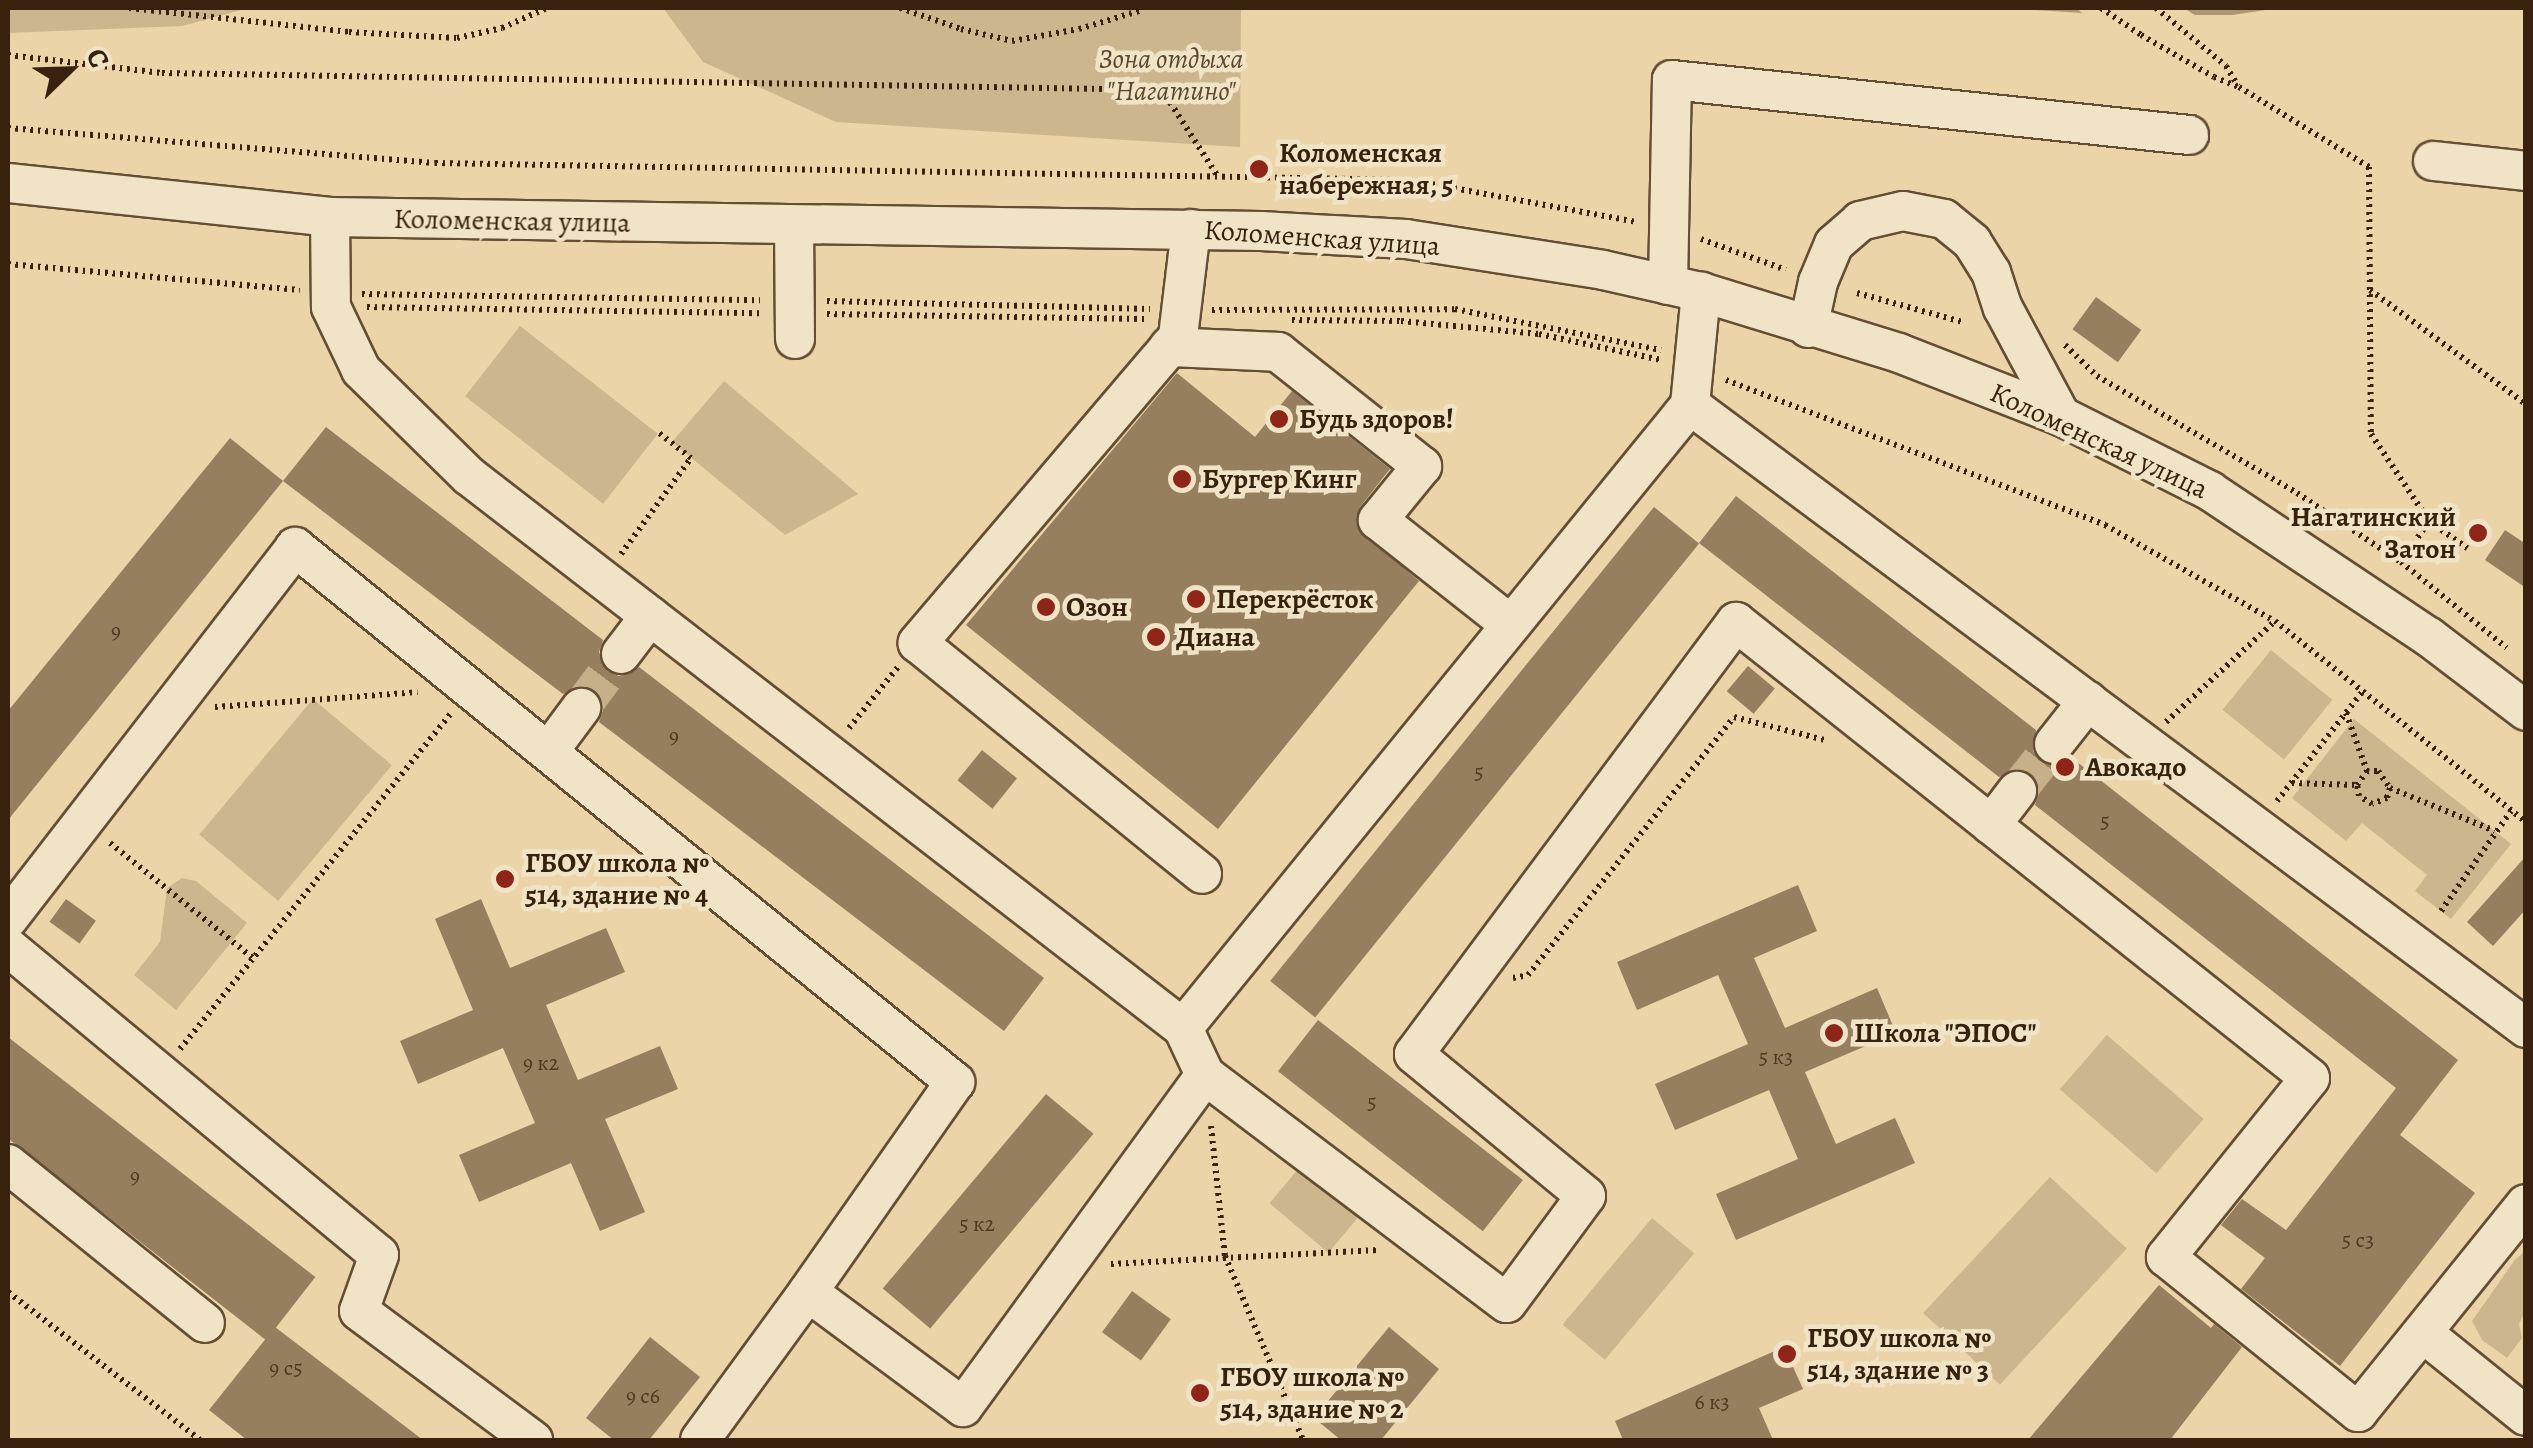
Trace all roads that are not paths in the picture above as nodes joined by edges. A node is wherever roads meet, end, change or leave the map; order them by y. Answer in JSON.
{"nodes":[{"id":1,"x":2189,"y":136,"type":"dead end"},
{"id":2,"x":2433,"y":162,"type":"dead end"},
{"id":3,"x":2526,"y":171,"type":"edge"},
{"id":4,"x":8,"y":183,"type":"edge"},
{"id":5,"x":330,"y":217,"type":"junction"},
{"id":6,"x":794,"y":224,"type":"junction"},
{"id":7,"x":1191,"y":229,"type":"junction"},
{"id":8,"x":1684,"y":288,"type":"junction"},
{"id":9,"x":795,"y":318,"type":"road end"},
{"id":10,"x":1176,"y":325,"type":"junction"},
{"id":11,"x":1808,"y":328,"type":"junction"},
{"id":12,"x":1693,"y":377,"type":"junction"},
{"id":13,"x":2060,"y":416,"type":"junction"},
{"id":14,"x":650,"y":616,"type":"junction"},
{"id":15,"x":1511,"y":626,"type":"junction"},
{"id":16,"x":621,"y":654,"type":"tunnel mouth"},
{"id":17,"x":2088,"y":701,"type":"junction"},
{"id":18,"x":581,"y":708,"type":"tunnel mouth"},
{"id":19,"x":2526,"y":711,"type":"edge"},
{"id":20,"x":2054,"y":744,"type":"tunnel mouth"},
{"id":21,"x":549,"y":751,"type":"junction"},
{"id":22,"x":2017,"y":791,"type":"tunnel mouth"},
{"id":23,"x":1991,"y":825,"type":"junction"},
{"id":24,"x":1202,"y":874,"type":"dead end"},
{"id":25,"x":8,"y":919,"type":"edge"},
{"id":26,"x":8,"y":948,"type":"edge"},
{"id":27,"x":1184,"y":1028,"type":"junction"},
{"id":28,"x":2526,"y":1028,"type":"edge"},
{"id":29,"x":1205,"y":1075,"type":"junction"},
{"id":30,"x":8,"y":1164,"type":"edge"},
{"id":31,"x":2526,"y":1204,"type":"edge"},
{"id":32,"x":808,"y":1292,"type":"junction"},
{"id":33,"x":205,"y":1323,"type":"dead end"},
{"id":34,"x":2423,"y":1333,"type":"junction"},
{"id":35,"x":2526,"y":1416,"type":"edge"},
{"id":36,"x":2361,"y":1426,"type":"edge"},
{"id":37,"x":533,"y":1440,"type":"edge"},
{"id":38,"x":700,"y":1440,"type":"edge"}],
"edges":[{"from":1,"to":8,"type":"street"},
{"from":2,"to":3,"type":"street"},
{"from":4,"to":5,"type":"street","name":"Коломенская улица"},
{"from":5,"to":6,"type":"street","name":"Коломенская улица"},
{"from":5,"to":14,"type":"street"},
{"from":6,"to":7,"type":"street","name":"Коломенская улица"},
{"from":6,"to":9,"type":"street"},
{"from":7,"to":8,"type":"street","name":"Коломенская улица"},
{"from":7,"to":10,"type":"street"},
{"from":8,"to":11,"type":"street","name":"Коломенская улица"},
{"from":8,"to":12,"type":"street"},
{"from":10,"to":15,"type":"street"},
{"from":10,"to":24,"type":"street"},
{"from":11,"to":13,"type":"street","name":"Коломенская улица"},
{"from":11,"to":13,"type":"street"},
{"from":12,"to":15,"type":"street"},
{"from":12,"to":17,"type":"street"},
{"from":13,"to":19,"type":"street","name":"Коломенская улица"},
{"from":14,"to":16,"type":"street"},
{"from":14,"to":27,"type":"street"},
{"from":15,"to":27,"type":"street"},
{"from":17,"to":20,"type":"street"},
{"from":17,"to":28,"type":"street"},
{"from":18,"to":21,"type":"street"},
{"from":21,"to":25,"type":"street"},
{"from":21,"to":32,"type":"street"},
{"from":22,"to":23,"type":"street"},
{"from":23,"to":29,"type":"street"},
{"from":23,"to":36,"type":"street"},
{"from":26,"to":37,"type":"street"},
{"from":27,"to":29,"type":"street"},
{"from":29,"to":32,"type":"street"},
{"from":30,"to":33,"type":"street"},
{"from":31,"to":34,"type":"street"},
{"from":32,"to":38,"type":"street"},
{"from":34,"to":35,"type":"street"},
{"from":34,"to":36,"type":"street"}]}
